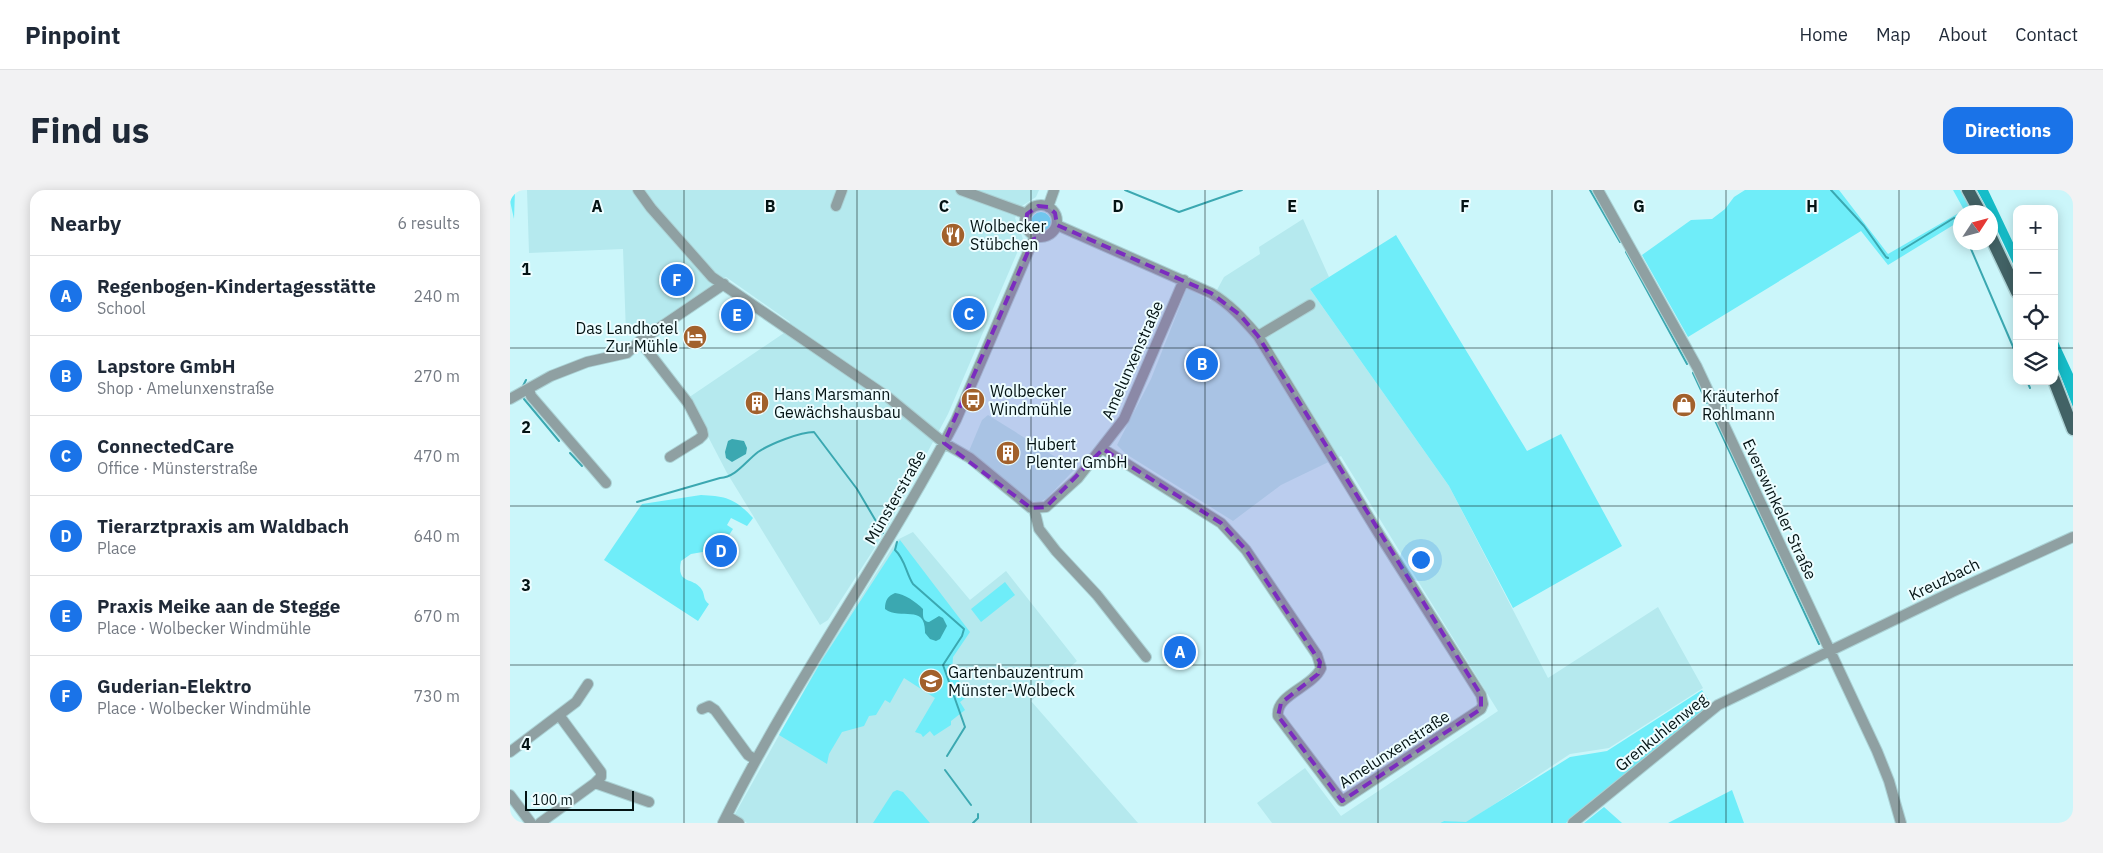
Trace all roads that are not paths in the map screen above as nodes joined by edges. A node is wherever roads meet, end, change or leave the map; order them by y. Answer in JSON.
{"nodes":[{"id":1,"x":638,"y":190,"type":"edge"},
{"id":2,"x":842,"y":190,"type":"edge"},
{"id":3,"x":961,"y":190,"type":"edge"},
{"id":4,"x":1054,"y":190,"type":"edge"},
{"id":5,"x":1598,"y":190,"type":"edge"},
{"id":6,"x":1968,"y":190,"type":"edge"},
{"id":7,"x":1976,"y":205,"type":"edge"},
{"id":8,"x":836,"y":206,"type":"dead end"},
{"id":9,"x":1048,"y":207,"type":"junction"},
{"id":10,"x":1027,"y":214,"type":"junction"},
{"id":11,"x":1057,"y":225,"type":"junction"},
{"id":12,"x":1035,"y":236,"type":"junction"},
{"id":13,"x":1997,"y":250,"type":"edge"},
{"id":14,"x":1184,"y":280,"type":"junction"},
{"id":15,"x":2013,"y":283,"type":"edge"},
{"id":16,"x":724,"y":284,"type":"junction"},
{"id":17,"x":1310,"y":306,"type":"dead end"},
{"id":18,"x":1258,"y":336,"type":"junction"},
{"id":19,"x":640,"y":341,"type":"junction"},
{"id":20,"x":2056,"y":385,"type":"edge"},
{"id":21,"x":529,"y":389,"type":"junction"},
{"id":22,"x":510,"y":399,"type":"edge"},
{"id":23,"x":2073,"y":430,"type":"edge"},
{"id":24,"x":944,"y":442,"type":"junction"},
{"id":25,"x":1103,"y":449,"type":"junction"},
{"id":26,"x":670,"y":456,"type":"dead end"},
{"id":27,"x":606,"y":483,"type":"dead end"},
{"id":28,"x":1034,"y":508,"type":"junction"},
{"id":29,"x":2073,"y":537,"type":"edge"},
{"id":30,"x":1830,"y":650,"type":"junction"},
{"id":31,"x":1146,"y":657,"type":"dead end"},
{"id":32,"x":588,"y":684,"type":"dead end"},
{"id":33,"x":702,"y":709,"type":"dead end"},
{"id":34,"x":559,"y":715,"type":"junction"},
{"id":35,"x":510,"y":752,"type":"edge"},
{"id":36,"x":756,"y":760,"type":"junction"},
{"id":37,"x":595,"y":783,"type":"junction"},
{"id":38,"x":510,"y":795,"type":"edge"},
{"id":39,"x":649,"y":802,"type":"dead end"},
{"id":40,"x":725,"y":820,"type":"edge"},
{"id":41,"x":531,"y":823,"type":"edge"},
{"id":42,"x":540,"y":823,"type":"edge"},
{"id":43,"x":739,"y":823,"type":"edge"},
{"id":44,"x":1573,"y":823,"type":"edge"},
{"id":45,"x":1900,"y":823,"type":"edge"}],
"edges":[{"from":1,"to":16,"type":"street"},
{"from":2,"to":8,"type":"street"},
{"from":3,"to":10,"type":"street"},
{"from":4,"to":9,"type":"street"},
{"from":5,"to":30,"type":"street","name":"Everswinkeler Straße"},
{"from":6,"to":7,"type":"main road"},
{"from":9,"to":10,"type":"street"},
{"from":9,"to":11,"type":"street"},
{"from":10,"to":12,"type":"street"},
{"from":11,"to":12,"type":"street"},
{"from":11,"to":14,"type":"street","name":"Amelunxenstraße"},
{"from":12,"to":24,"type":"street","name":"Münsterstraße"},
{"from":13,"to":15,"type":"main road"},
{"from":14,"to":18,"type":"street","name":"Amelunxenstraße"},
{"from":14,"to":25,"type":"street","name":"Amelunxenstraße"},
{"from":16,"to":19,"type":"street"},
{"from":16,"to":24,"type":"street"},
{"from":17,"to":18,"type":"street"},
{"from":18,"to":25,"type":"street","name":"Amelunxenstraße"},
{"from":19,"to":21,"type":"street"},
{"from":19,"to":26,"type":"street"},
{"from":20,"to":23,"type":"main road"},
{"from":21,"to":22,"type":"street"},
{"from":21,"to":27,"type":"street"},
{"from":24,"to":28,"type":"street"},
{"from":24,"to":36,"type":"street","name":"Münsterstraße"},
{"from":25,"to":28,"type":"street","name":"Amelunxenstraße"},
{"from":28,"to":31,"type":"street"},
{"from":29,"to":30,"type":"street","name":"Kreuzbach"},
{"from":30,"to":44,"type":"street","name":"Grenkuhlenweg"},
{"from":30,"to":45,"type":"street","name":"Everswinkeler Straße"},
{"from":32,"to":34,"type":"street"},
{"from":33,"to":36,"type":"street"},
{"from":34,"to":35,"type":"street"},
{"from":34,"to":37,"type":"street"},
{"from":36,"to":40,"type":"street","name":"Münsterstraße"},
{"from":37,"to":39,"type":"street"},
{"from":37,"to":42,"type":"street"},
{"from":38,"to":41,"type":"street"},
{"from":40,"to":43,"type":"street"}]}
